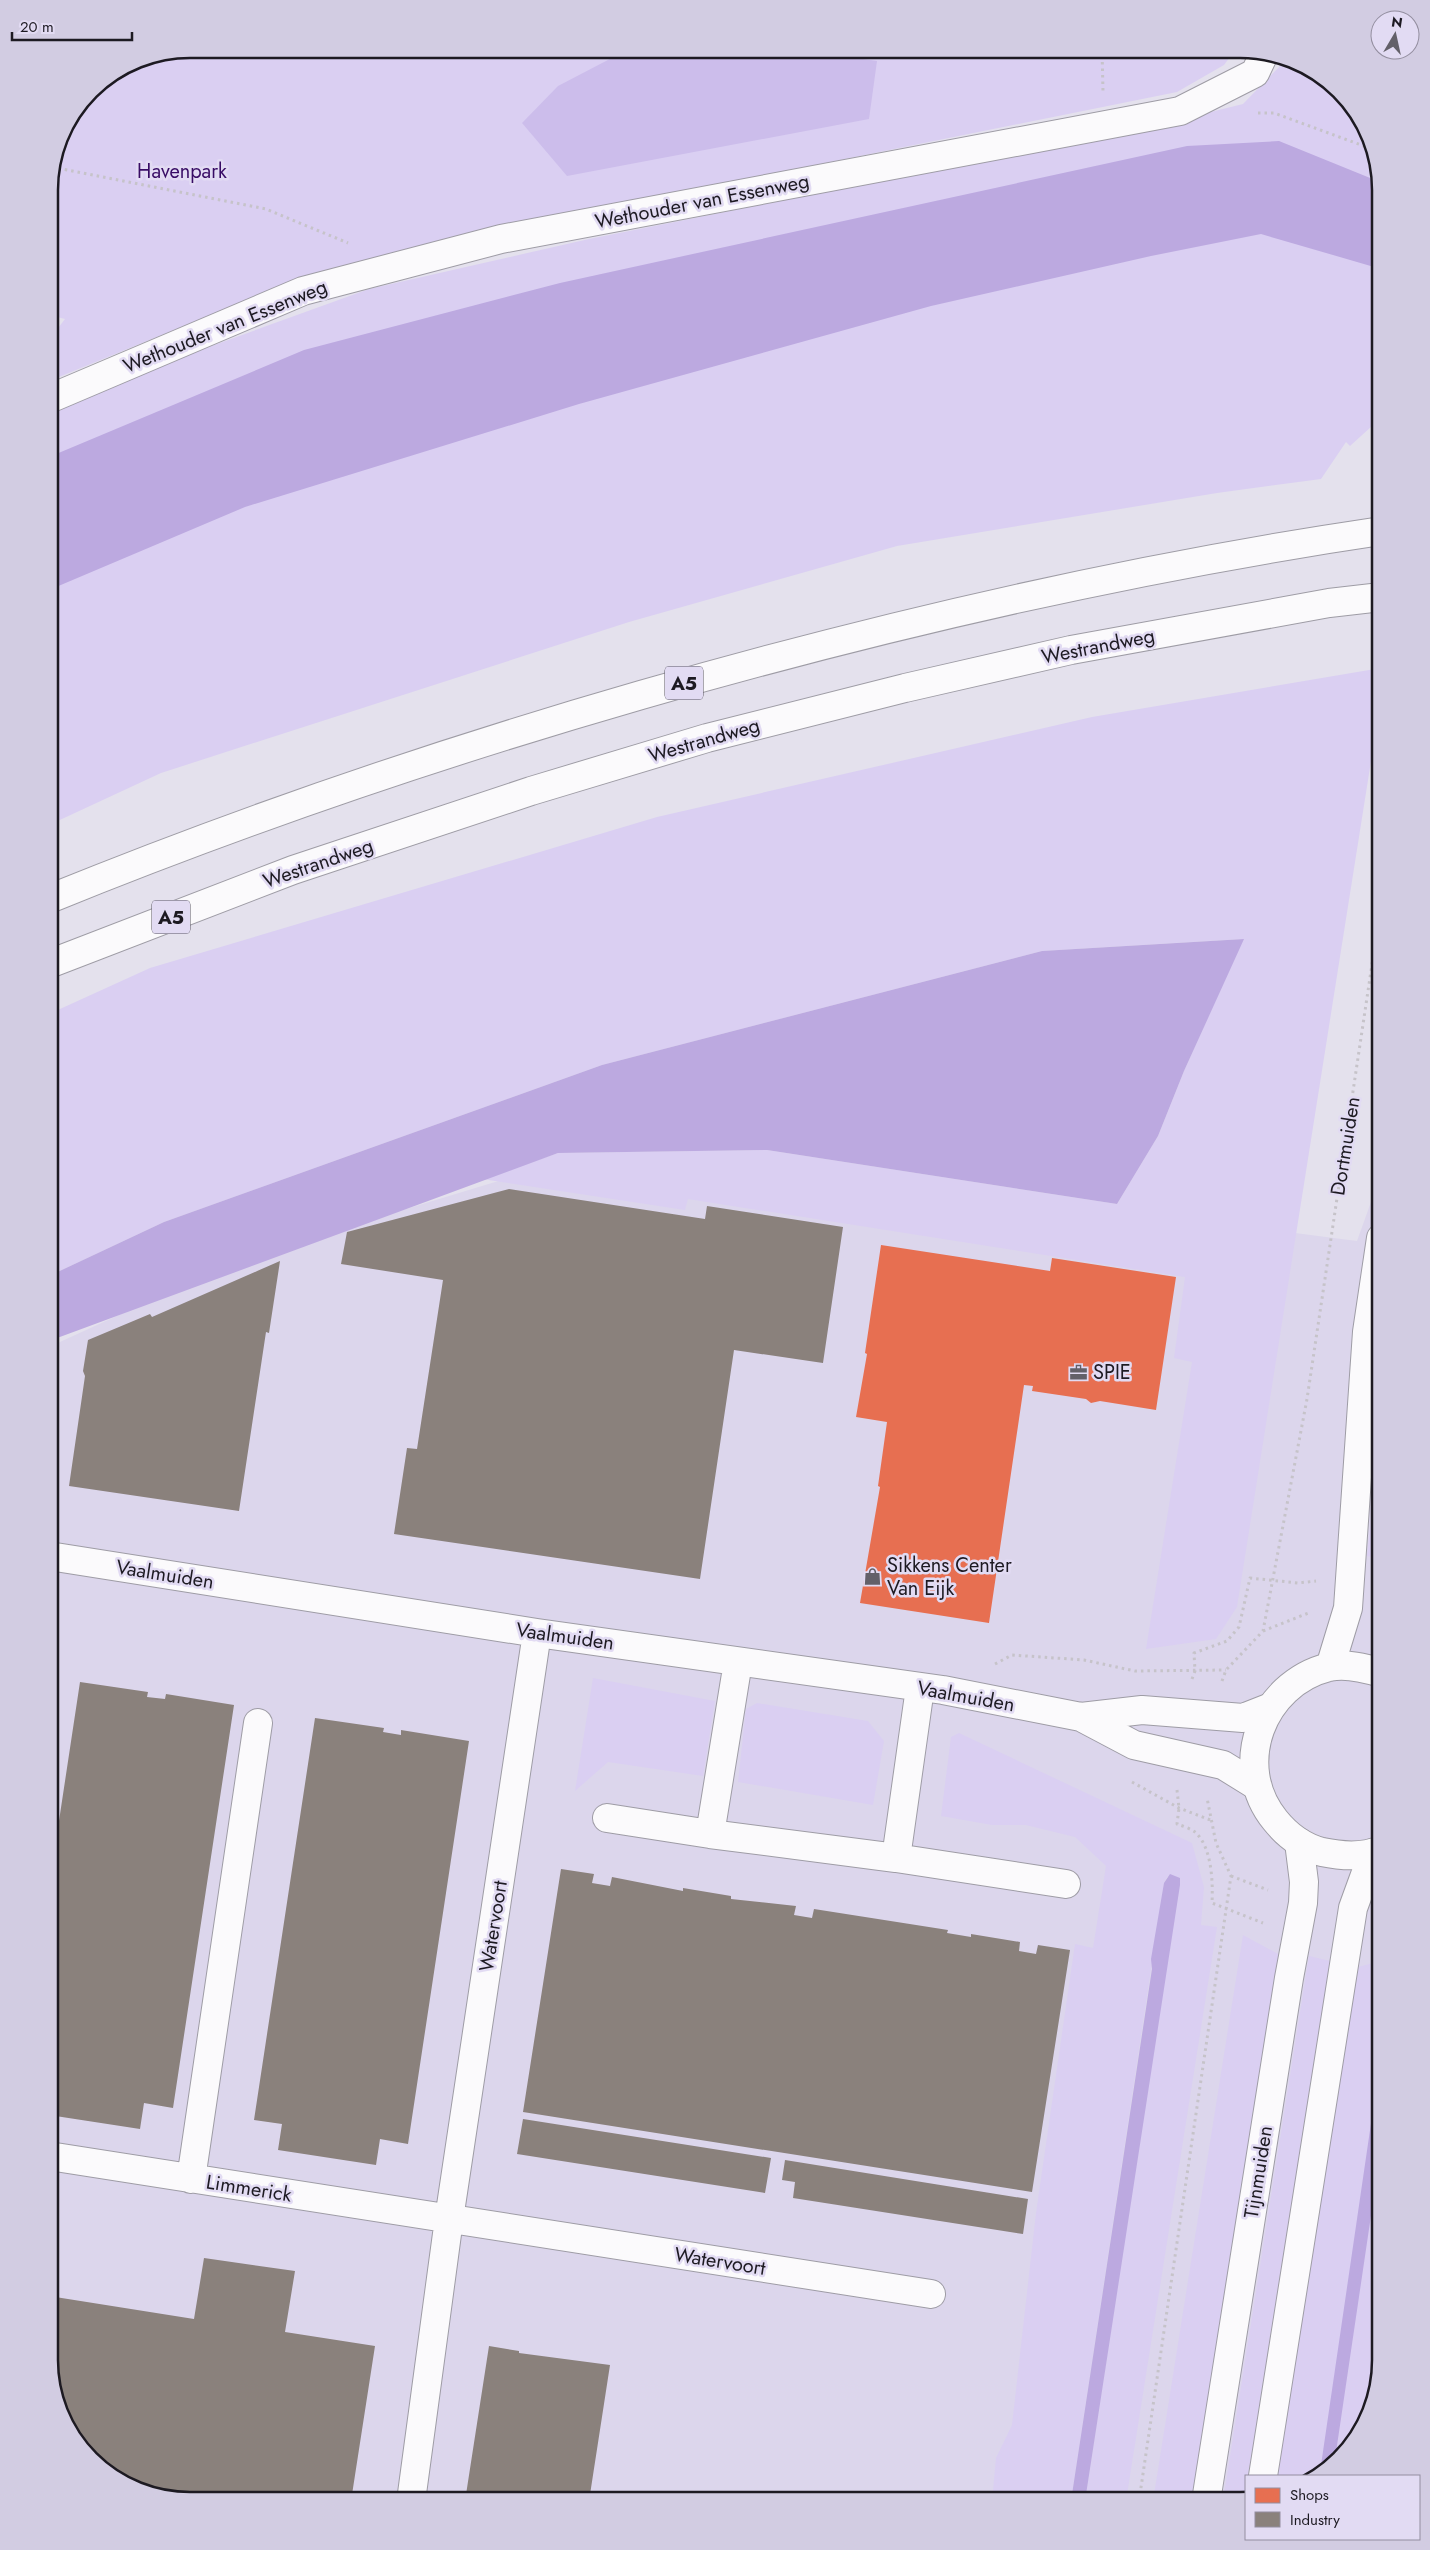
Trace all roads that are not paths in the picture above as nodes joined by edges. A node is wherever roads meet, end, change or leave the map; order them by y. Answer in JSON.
{"nodes":[{"id":1,"x":1261,"y":59,"type":"edge"},
{"id":2,"x":58,"y":394,"type":"edge"},
{"id":3,"x":1372,"y":532,"type":"edge"},
{"id":4,"x":1372,"y":598,"type":"edge"},
{"id":5,"x":58,"y":895,"type":"edge"},
{"id":6,"x":58,"y":961,"type":"edge"},
{"id":7,"x":1372,"y":1303,"type":"edge"},
{"id":8,"x":57,"y":1557,"type":"edge"},
{"id":9,"x":537,"y":1633,"type":"junction"},
{"id":10,"x":738,"y":1662,"type":"junction"},
{"id":11,"x":1330,"y":1667,"type":"junction"},
{"id":12,"x":1372,"y":1670,"type":"edge"},
{"id":13,"x":931,"y":1689,"type":"junction"},
{"id":14,"x":1271,"y":1707,"type":"junction"},
{"id":15,"x":1081,"y":1718,"type":"junction"},
{"id":16,"x":258,"y":1723,"type":"dead end"},
{"id":17,"x":1257,"y":1786,"type":"junction"},
{"id":18,"x":607,"y":1818,"type":"dead end"},
{"id":19,"x":710,"y":1834,"type":"junction"},
{"id":20,"x":1300,"y":1842,"type":"junction"},
{"id":21,"x":1372,"y":1852,"type":"edge"},
{"id":22,"x":896,"y":1858,"type":"junction"},
{"id":23,"x":1372,"y":1862,"type":"edge"},
{"id":24,"x":1066,"y":1884,"type":"dead end"},
{"id":25,"x":57,"y":2157,"type":"edge"},
{"id":26,"x":191,"y":2179,"type":"junction"},
{"id":27,"x":449,"y":2219,"type":"junction"},
{"id":28,"x":931,"y":2294,"type":"dead end"},
{"id":29,"x":1264,"y":2475,"type":"edge"},
{"id":30,"x":412,"y":2492,"type":"edge"},
{"id":31,"x":1207,"y":2492,"type":"edge"}],
"edges":[{"from":1,"to":2,"type":"main road","name":"Wethouder van Essenweg"},
{"from":3,"to":5,"type":"main road","number":"A5"},
{"from":4,"to":6,"type":"main road","name":"Westrandweg","number":"A5"},
{"from":7,"to":11,"type":"main road"},
{"from":8,"to":9,"type":"main road","name":"Vaalmuiden"},
{"from":9,"to":10,"type":"main road","name":"Vaalmuiden"},
{"from":9,"to":27,"type":"main road","name":"Watervoort"},
{"from":10,"to":13,"type":"main road","name":"Vaalmuiden"},
{"from":10,"to":19,"type":"main road"},
{"from":11,"to":12,"type":"main road"},
{"from":11,"to":14,"type":"main road"},
{"from":13,"to":15,"type":"main road","name":"Vaalmuiden"},
{"from":13,"to":22,"type":"main road"},
{"from":14,"to":15,"type":"main road","name":"Vaalmuiden"},
{"from":14,"to":17,"type":"main road"},
{"from":15,"to":17,"type":"main road","name":"Vaalmuiden"},
{"from":16,"to":26,"type":"main road"},
{"from":17,"to":20,"type":"main road"},
{"from":18,"to":19,"type":"main road"},
{"from":19,"to":22,"type":"main road"},
{"from":20,"to":21,"type":"main road"},
{"from":20,"to":31,"type":"main road","name":"Tijnmuiden"},
{"from":22,"to":24,"type":"main road"},
{"from":23,"to":29,"type":"main road"},
{"from":25,"to":26,"type":"main road","name":"Limmerick"},
{"from":26,"to":27,"type":"main road","name":"Limmerick"},
{"from":27,"to":28,"type":"main road","name":"Watervoort"},
{"from":27,"to":30,"type":"main road","name":"Watervoort"}]}
